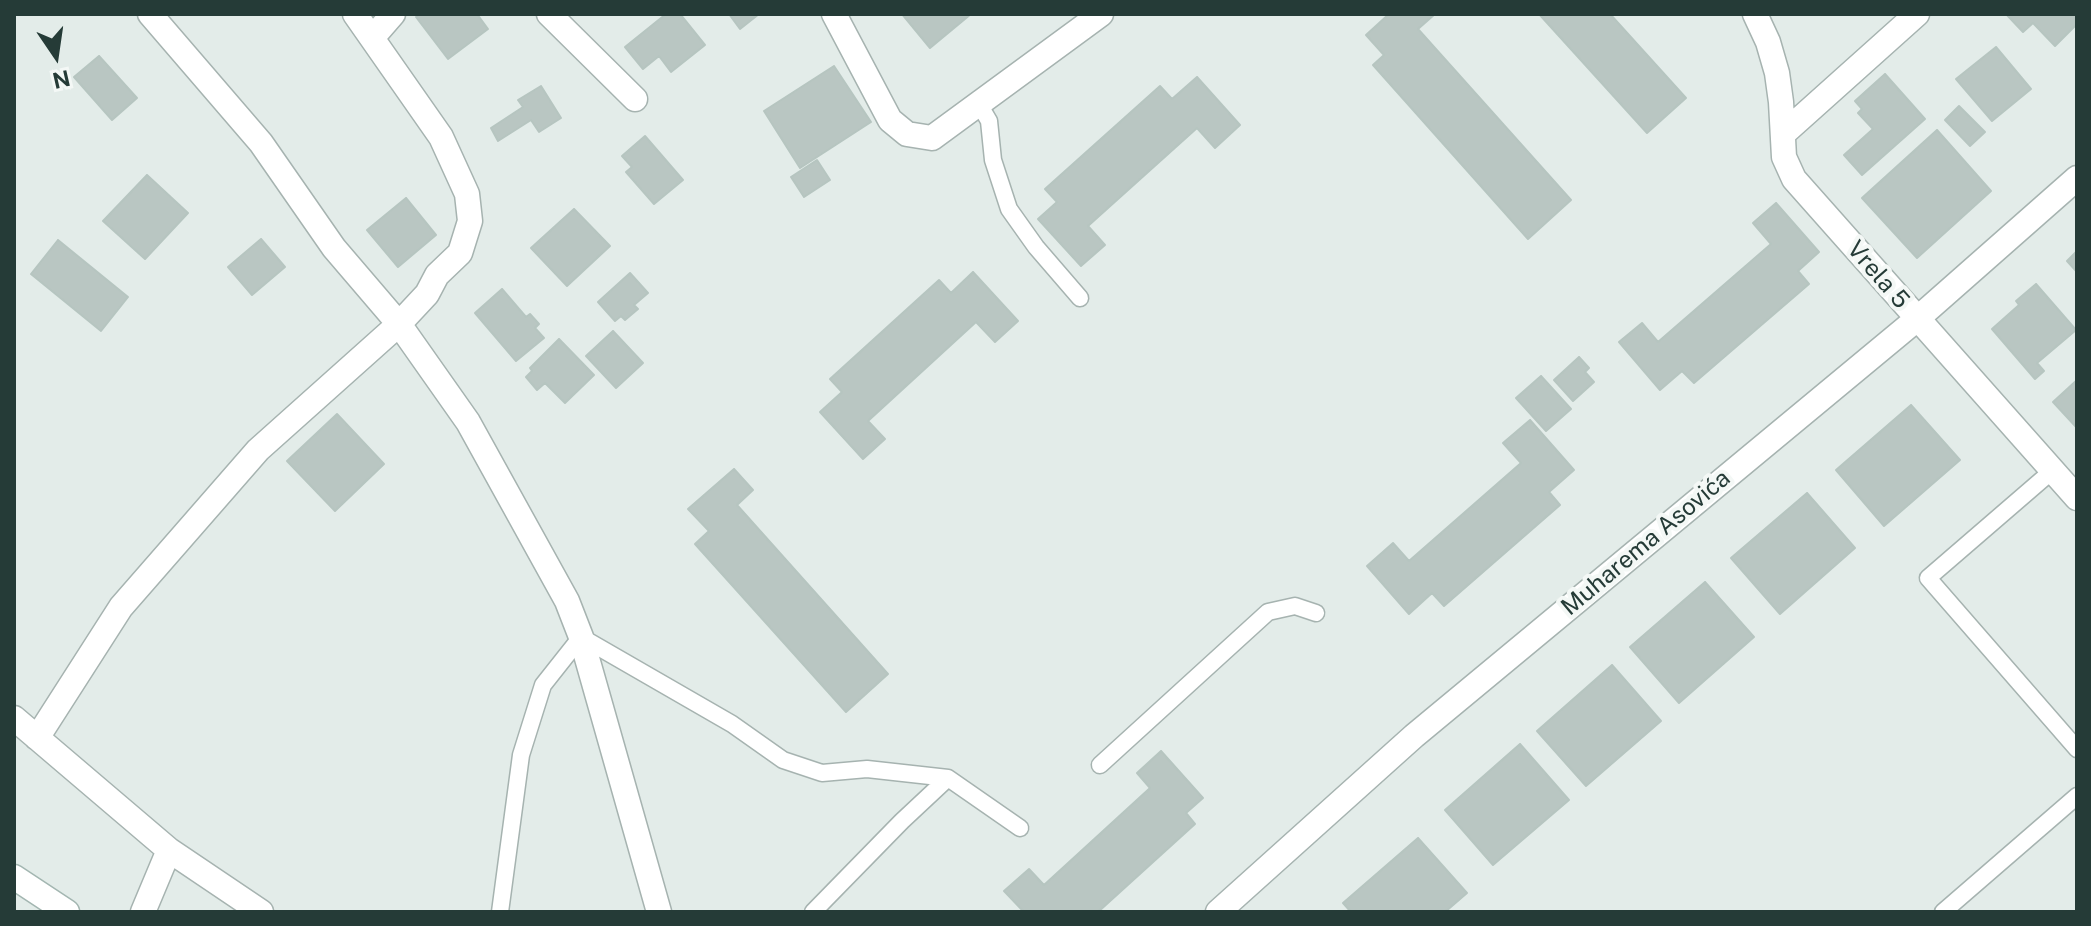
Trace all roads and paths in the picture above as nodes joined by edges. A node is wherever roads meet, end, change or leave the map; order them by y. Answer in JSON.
{"nodes":[{"id":1,"x":150,"y":14,"type":"edge"},
{"id":2,"x":355,"y":14,"type":"edge"},
{"id":3,"x":393,"y":14,"type":"edge"},
{"id":4,"x":549,"y":14,"type":"edge"},
{"id":5,"x":834,"y":14,"type":"edge"},
{"id":6,"x":1101,"y":14,"type":"edge"},
{"id":7,"x":1755,"y":14,"type":"edge"},
{"id":8,"x":1917,"y":14,"type":"edge"},
{"id":9,"x":373,"y":37,"type":"junction"},
{"id":10,"x":635,"y":99,"type":"dead end"},
{"id":11,"x":979,"y":104,"type":"junction"},
{"id":12,"x":1783,"y":134,"type":"junction"},
{"id":13,"x":2077,"y":178,"type":"edge"},
{"id":14,"x":1080,"y":298,"type":"dead end"},
{"id":15,"x":1917,"y":319,"type":"junction"},
{"id":16,"x":399,"y":324,"type":"junction"},
{"id":17,"x":2052,"y":471,"type":"junction"},
{"id":18,"x":2077,"y":498,"type":"edge"},
{"id":19,"x":1316,"y":613,"type":"dead end"},
{"id":20,"x":581,"y":637,"type":"junction"},
{"id":21,"x":14,"y":718,"type":"edge"},
{"id":22,"x":37,"y":738,"type":"junction"},
{"id":23,"x":2077,"y":749,"type":"edge"},
{"id":24,"x":1100,"y":765,"type":"dead end"},
{"id":25,"x":948,"y":778,"type":"junction"},
{"id":26,"x":2077,"y":796,"type":"edge"},
{"id":27,"x":1020,"y":828,"type":"dead end"},
{"id":28,"x":169,"y":850,"type":"junction"},
{"id":29,"x":14,"y":877,"type":"edge"},
{"id":30,"x":67,"y":912,"type":"edge"},
{"id":31,"x":143,"y":912,"type":"edge"},
{"id":32,"x":261,"y":912,"type":"edge"},
{"id":33,"x":500,"y":912,"type":"edge"},
{"id":34,"x":659,"y":912,"type":"edge"},
{"id":35,"x":813,"y":912,"type":"edge"},
{"id":36,"x":1218,"y":912,"type":"edge"},
{"id":37,"x":1943,"y":912,"type":"edge"}],
"edges":[{"from":1,"to":16,"type":"street"},
{"from":2,"to":9,"type":"street"},
{"from":3,"to":9,"type":"street"},
{"from":4,"to":10,"type":"street"},
{"from":5,"to":11,"type":"street"},
{"from":6,"to":11,"type":"street"},
{"from":7,"to":12,"type":"street","name":"Vrela 5"},
{"from":8,"to":12,"type":"street"},
{"from":9,"to":16,"type":"street"},
{"from":11,"to":14,"type":"lane"},
{"from":12,"to":15,"type":"street","name":"Vrela 5"},
{"from":13,"to":15,"type":"street","name":"Muharema Asovića"},
{"from":15,"to":17,"type":"street","name":"Vrela 5"},
{"from":15,"to":36,"type":"street","name":"Muharema Asovića"},
{"from":16,"to":20,"type":"street"},
{"from":16,"to":22,"type":"street"},
{"from":17,"to":18,"type":"street","name":"Vrela 5"},
{"from":17,"to":23,"type":"lane"},
{"from":19,"to":24,"type":"lane"},
{"from":20,"to":25,"type":"lane"},
{"from":20,"to":33,"type":"lane"},
{"from":20,"to":34,"type":"street"},
{"from":21,"to":22,"type":"street"},
{"from":22,"to":28,"type":"street"},
{"from":25,"to":27,"type":"lane"},
{"from":25,"to":35,"type":"lane"},
{"from":26,"to":37,"type":"lane"},
{"from":28,"to":31,"type":"street"},
{"from":28,"to":32,"type":"street"},
{"from":29,"to":30,"type":"street"}]}
